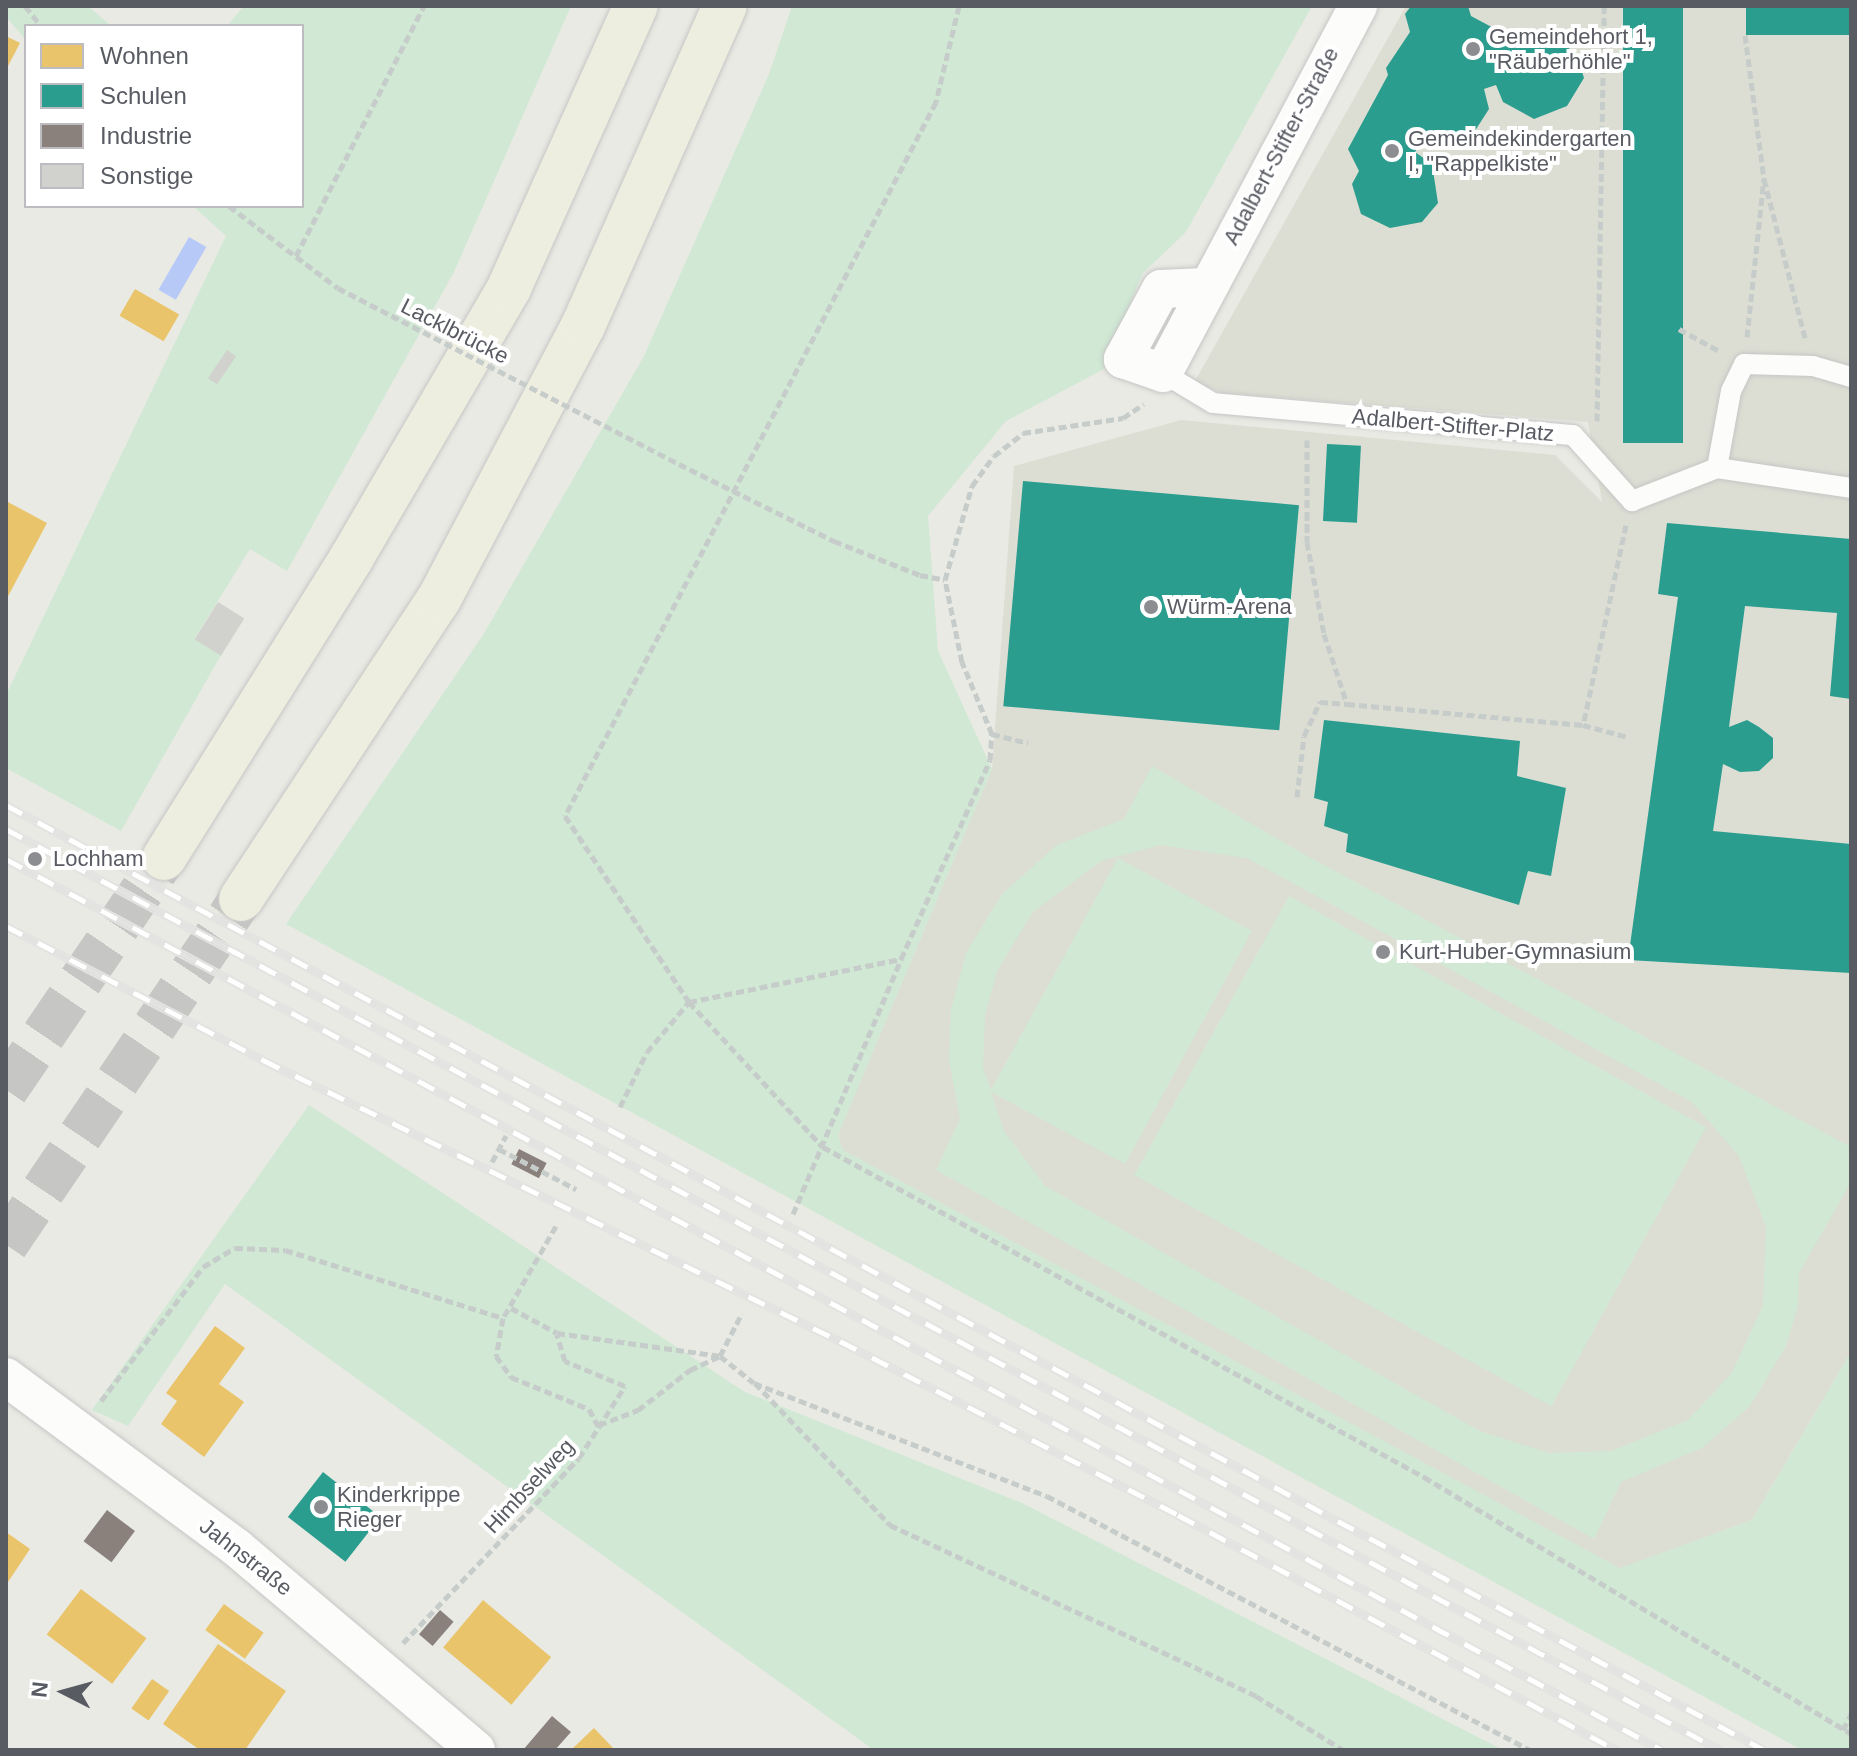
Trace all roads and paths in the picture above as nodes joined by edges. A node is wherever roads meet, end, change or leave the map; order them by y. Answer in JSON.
{"nodes":[{"id":1,"x":25,"y":6,"type":"edge"},
{"id":2,"x":424,"y":6,"type":"edge"},
{"id":3,"x":636,"y":6,"type":"edge"},
{"id":4,"x":725,"y":6,"type":"edge"},
{"id":5,"x":959,"y":6,"type":"edge"},
{"id":6,"x":1358,"y":6,"type":"edge"},
{"id":7,"x":1604,"y":6,"type":"edge"},
{"id":8,"x":39,"y":24,"type":"edge"},
{"id":9,"x":1745,"y":35,"type":"dead end"},
{"id":10,"x":1764,"y":179,"type":"junction"},
{"id":11,"x":232,"y":208,"type":"edge"},
{"id":12,"x":296,"y":256,"type":"junction"},
{"id":13,"x":1679,"y":329,"type":"dead end"},
{"id":14,"x":1744,"y":364,"type":"junction"},
{"id":15,"x":1813,"y":366,"type":"junction"},
{"id":16,"x":1163,"y":373,"type":"junction"},
{"id":17,"x":1851,"y":377,"type":"edge"},
{"id":18,"x":1310,"y":412,"type":"junction"},
{"id":19,"x":1597,"y":461,"type":"junction"},
{"id":20,"x":1717,"y":468,"type":"junction"},
{"id":21,"x":1851,"y":488,"type":"edge"},
{"id":22,"x":732,"y":492,"type":"junction"},
{"id":23,"x":1632,"y":501,"type":"junction"},
{"id":24,"x":945,"y":580,"type":"junction"},
{"id":25,"x":1347,"y":704,"type":"junction"},
{"id":26,"x":1583,"y":725,"type":"junction"},
{"id":27,"x":992,"y":734,"type":"junction"},
{"id":28,"x":1628,"y":737,"type":"dead end"},
{"id":29,"x":1028,"y":743,"type":"dead end"},
{"id":30,"x":1297,"y":797,"type":"dead end"},
{"id":31,"x":164,"y":858,"type":"tunnel mouth"},
{"id":32,"x":241,"y":899,"type":"tunnel mouth"},
{"id":33,"x":901,"y":959,"type":"junction"},
{"id":34,"x":689,"y":1002,"type":"junction"},
{"id":35,"x":620,"y":1107,"type":"dead end"},
{"id":36,"x":506,"y":1136,"type":"dead end"},
{"id":37,"x":823,"y":1147,"type":"junction"},
{"id":38,"x":499,"y":1149,"type":"junction"},
{"id":39,"x":492,"y":1162,"type":"dead end"},
{"id":40,"x":576,"y":1189,"type":"dead end"},
{"id":41,"x":793,"y":1214,"type":"dead end"},
{"id":42,"x":556,"y":1226,"type":"dead end"},
{"id":43,"x":511,"y":1308,"type":"junction"},
{"id":44,"x":742,"y":1313,"type":"dead end"},
{"id":45,"x":503,"y":1318,"type":"junction"},
{"id":46,"x":557,"y":1333,"type":"junction"},
{"id":47,"x":720,"y":1356,"type":"junction"},
{"id":48,"x":6,"y":1377,"type":"edge"},
{"id":49,"x":754,"y":1383,"type":"junction"},
{"id":50,"x":598,"y":1426,"type":"junction"},
{"id":51,"x":78,"y":1430,"type":"junction"},
{"id":52,"x":380,"y":1667,"type":"junction"},
{"id":53,"x":1851,"y":1714,"type":"edge"},
{"id":54,"x":1843,"y":1730,"type":"junction"},
{"id":55,"x":1851,"y":1734,"type":"edge"},
{"id":56,"x":476,"y":1750,"type":"edge"},
{"id":57,"x":1343,"y":1750,"type":"edge"},
{"id":58,"x":1530,"y":1750,"type":"edge"}],
"edges":[{"from":1,"to":8,"type":"path"},
{"from":2,"to":12,"type":"path"},
{"from":3,"to":31,"type":"highway"},
{"from":4,"to":32,"type":"highway"},
{"from":5,"to":22,"type":"path"},
{"from":6,"to":16,"type":"street","name":"Adalbert-Stifter-Straße"},
{"from":7,"to":19,"type":"path"},
{"from":9,"to":10,"type":"path"},
{"from":10,"to":14,"type":"path"},
{"from":10,"to":15,"type":"path"},
{"from":11,"to":12,"type":"path","name":"Lacklbrücke"},
{"from":12,"to":22,"type":"path","name":"Lacklbrücke","bridge":true},
{"from":13,"to":14,"type":"path"},
{"from":14,"to":15,"type":"lane"},
{"from":14,"to":20,"type":"lane"},
{"from":15,"to":17,"type":"lane"},
{"from":16,"to":18,"type":"lane","name":"Adalbert-Stifter-Platz"},
{"from":16,"to":24,"type":"path"},
{"from":18,"to":19,"type":"lane","name":"Adalbert-Stifter-Platz"},
{"from":18,"to":25,"type":"path"},
{"from":19,"to":23,"type":"lane","name":"Adalbert-Stifter-Platz"},
{"from":20,"to":21,"type":"lane"},
{"from":20,"to":23,"type":"lane"},
{"from":22,"to":24,"type":"path","name":"Lacklbrücke"},
{"from":22,"to":34,"type":"path"},
{"from":23,"to":26,"type":"path"},
{"from":24,"to":27,"type":"path"},
{"from":25,"to":26,"type":"path"},
{"from":25,"to":30,"type":"path"},
{"from":26,"to":28,"type":"path"},
{"from":27,"to":29,"type":"path"},
{"from":27,"to":33,"type":"path"},
{"from":33,"to":34,"type":"path"},
{"from":33,"to":37,"type":"path"},
{"from":34,"to":35,"type":"path"},
{"from":34,"to":37,"type":"path"},
{"from":36,"to":38,"type":"path"},
{"from":37,"to":41,"type":"path"},
{"from":37,"to":54,"type":"path"},
{"from":38,"to":39,"type":"path"},
{"from":38,"to":40,"type":"path"},
{"from":42,"to":43,"type":"path"},
{"from":43,"to":45,"type":"path"},
{"from":43,"to":46,"type":"path"},
{"from":44,"to":47,"type":"path"},
{"from":45,"to":50,"type":"path"},
{"from":45,"to":51,"type":"path"},
{"from":46,"to":47,"type":"path"},
{"from":46,"to":50,"type":"path"},
{"from":47,"to":49,"type":"path"},
{"from":47,"to":50,"type":"path","name":"Himbselweg"},
{"from":48,"to":51,"type":"street","name":"Jahnstraße"},
{"from":49,"to":57,"type":"path"},
{"from":49,"to":58,"type":"path"},
{"from":50,"to":52,"type":"path","name":"Himbselweg"},
{"from":51,"to":52,"type":"street","name":"Jahnstraße"},
{"from":52,"to":56,"type":"street","name":"Jahnstraße"},
{"from":53,"to":54,"type":"path"},
{"from":54,"to":55,"type":"path"}]}
